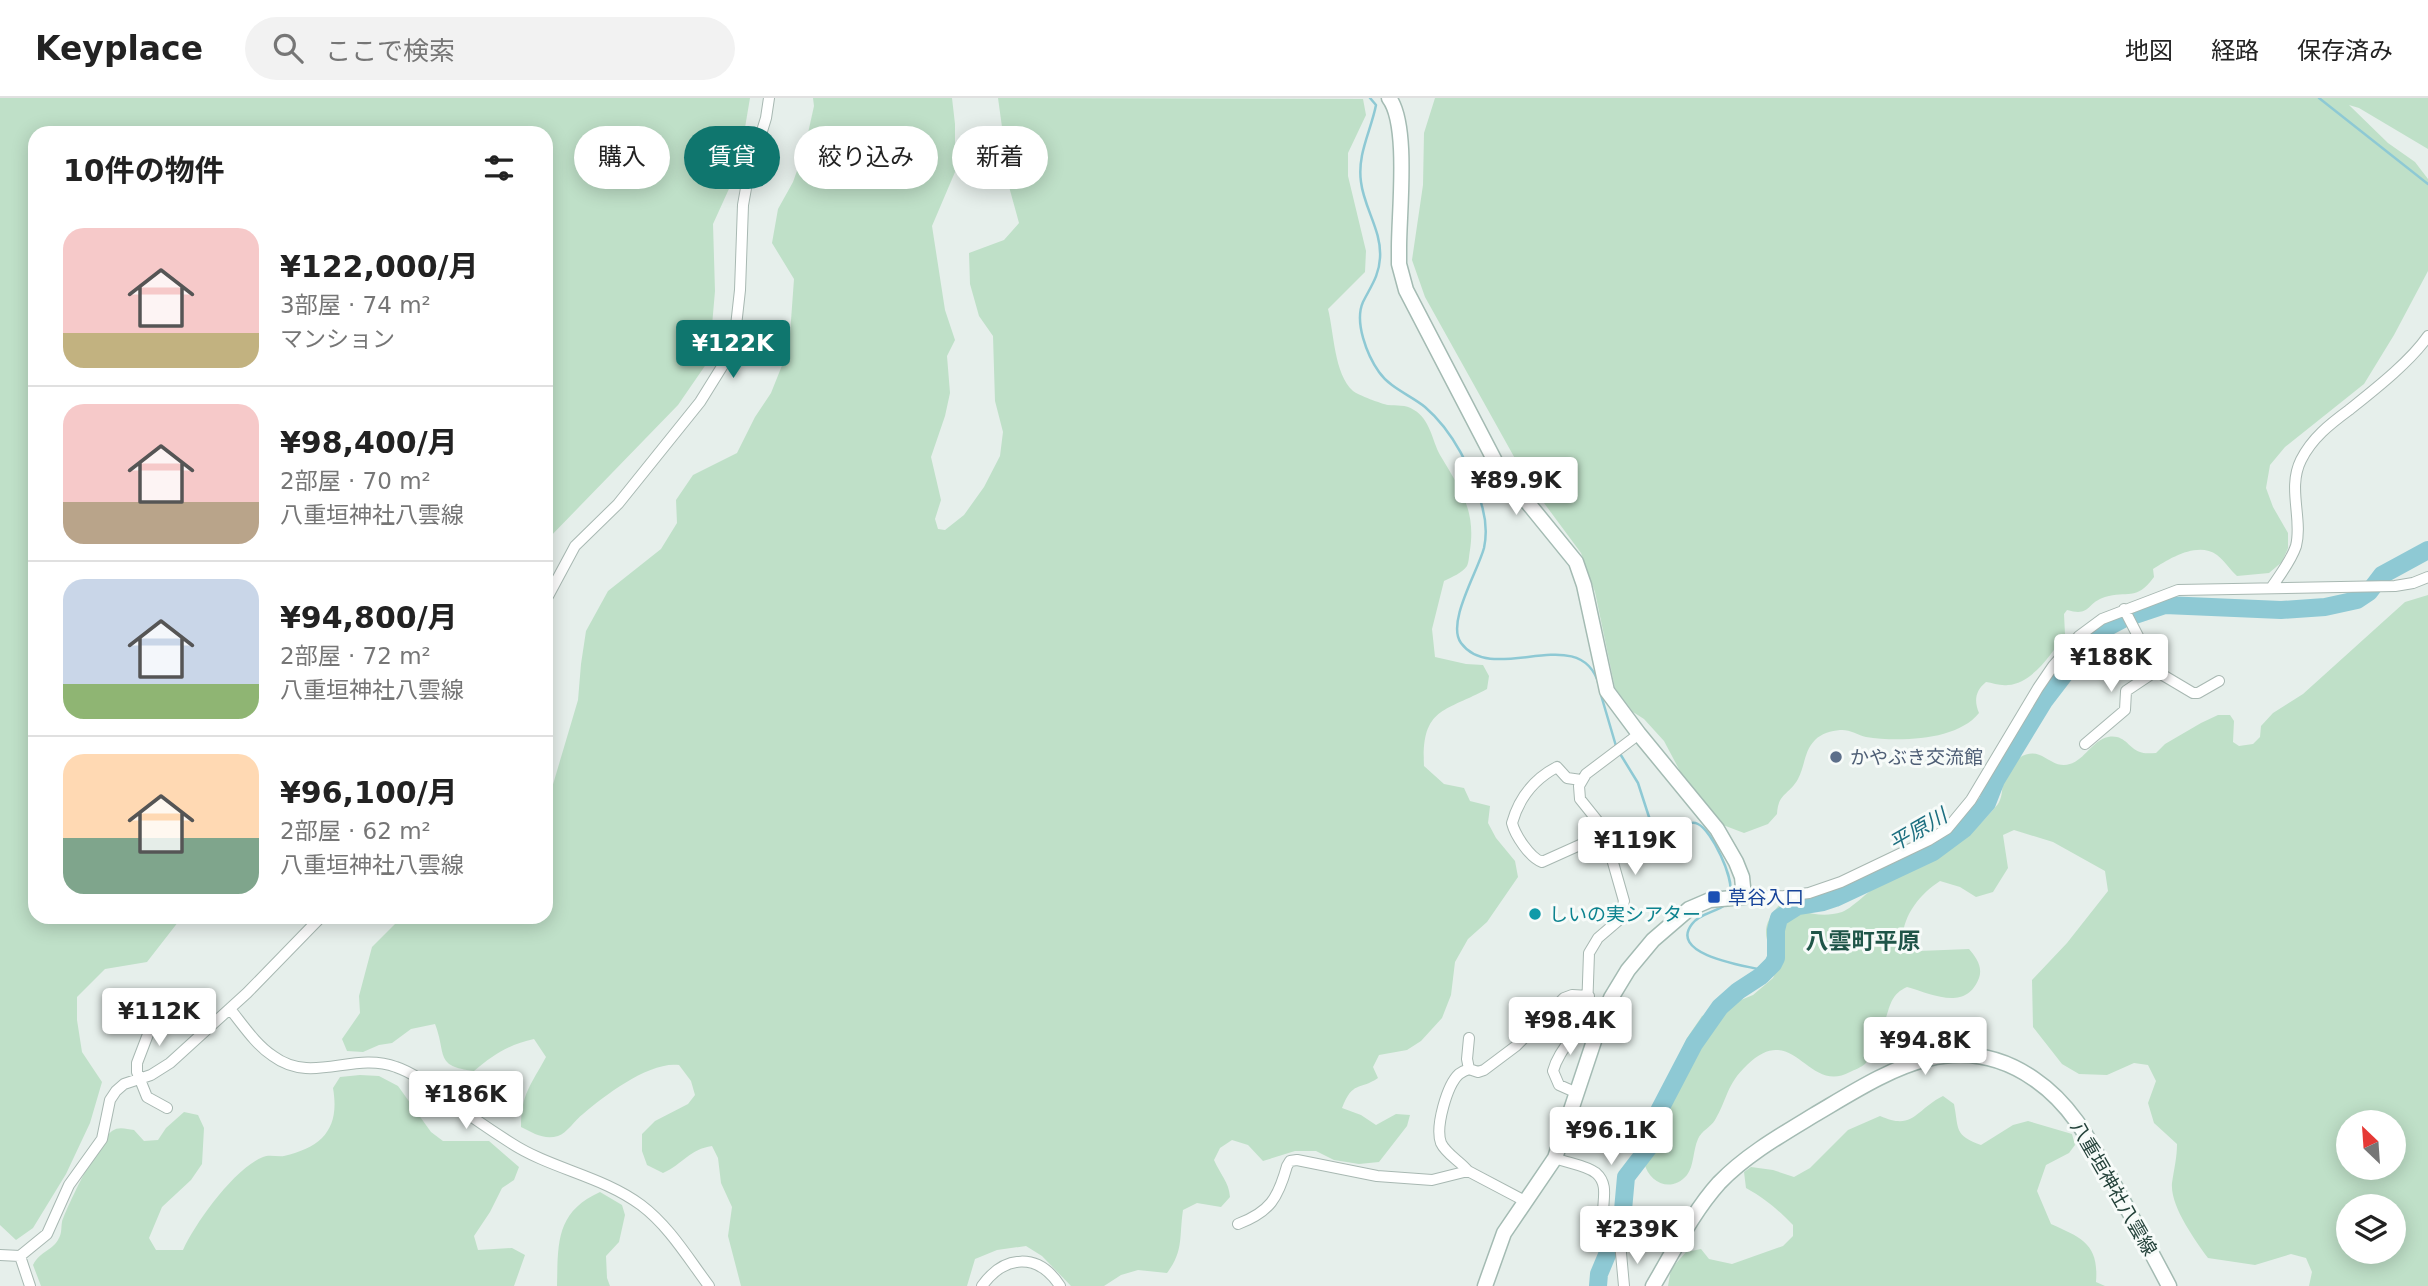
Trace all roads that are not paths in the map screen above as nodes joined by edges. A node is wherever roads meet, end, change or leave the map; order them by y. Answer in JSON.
{"nodes":[{"id":1,"x":769,"y":98,"type":"edge"},
{"id":2,"x":1389,"y":98,"type":"edge"},
{"id":3,"x":2428,"y":336,"type":"edge"},
{"id":4,"x":2428,"y":577,"type":"edge"},
{"id":5,"x":553,"y":587,"type":"edge"},
{"id":6,"x":2271,"y":588,"type":"junction"},
{"id":7,"x":2125,"y":611,"type":"junction"},
{"id":8,"x":2156,"y":671,"type":"junction"},
{"id":9,"x":2219,"y":681,"type":"dead end"},
{"id":10,"x":1639,"y":734,"type":"junction"},
{"id":11,"x":2085,"y":744,"type":"dead end"},
{"id":12,"x":1581,"y":780,"type":"junction"},
{"id":13,"x":1587,"y":832,"type":"dead end"},
{"id":14,"x":1734,"y":897,"type":"junction"},
{"id":15,"x":314,"y":924,"type":"edge"},
{"id":16,"x":1589,"y":996,"type":"junction"},
{"id":17,"x":174,"y":997,"type":"dead end"},
{"id":18,"x":230,"y":1009,"type":"junction"},
{"id":19,"x":158,"y":1011,"type":"dead end"},
{"id":20,"x":150,"y":1028,"type":"junction"},
{"id":21,"x":1469,"y":1038,"type":"dead end"},
{"id":22,"x":1469,"y":1069,"type":"junction"},
{"id":23,"x":139,"y":1079,"type":"junction"},
{"id":24,"x":1577,"y":1093,"type":"junction"},
{"id":25,"x":167,"y":1108,"type":"dead end"},
{"id":26,"x":1555,"y":1157,"type":"junction"},
{"id":27,"x":1468,"y":1171,"type":"junction"},
{"id":28,"x":1525,"y":1201,"type":"junction"},
{"id":29,"x":1238,"y":1224,"type":"dead end"},
{"id":30,"x":0,"y":1255,"type":"edge"},
{"id":31,"x":20,"y":1256,"type":"junction"},
{"id":32,"x":30,"y":1286,"type":"edge"},
{"id":33,"x":709,"y":1286,"type":"edge"},
{"id":34,"x":982,"y":1286,"type":"edge"},
{"id":35,"x":1060,"y":1286,"type":"edge"},
{"id":36,"x":1485,"y":1286,"type":"edge"},
{"id":37,"x":1624,"y":1286,"type":"edge"},
{"id":38,"x":1653,"y":1286,"type":"edge"},
{"id":39,"x":2169,"y":1286,"type":"edge"}],
"edges":[{"from":1,"to":5,"type":"street"},
{"from":2,"to":10,"type":"main road"},
{"from":3,"to":6,"type":"street"},
{"from":4,"to":6,"type":"street"},
{"from":6,"to":7,"type":"street"},
{"from":7,"to":8,"type":"street"},
{"from":7,"to":14,"type":"street"},
{"from":8,"to":9,"type":"street"},
{"from":8,"to":11,"type":"street"},
{"from":10,"to":12,"type":"street"},
{"from":10,"to":14,"type":"main road"},
{"from":12,"to":13,"type":"street"},
{"from":12,"to":16,"type":"street"},
{"from":14,"to":24,"type":"main road"},
{"from":15,"to":18,"type":"street"},
{"from":16,"to":22,"type":"street"},
{"from":16,"to":24,"type":"street"},
{"from":17,"to":20,"type":"street"},
{"from":18,"to":23,"type":"street"},
{"from":18,"to":33,"type":"street"},
{"from":19,"to":20,"type":"street"},
{"from":20,"to":23,"type":"street"},
{"from":21,"to":22,"type":"street"},
{"from":22,"to":27,"type":"street"},
{"from":23,"to":25,"type":"street"},
{"from":23,"to":31,"type":"street"},
{"from":24,"to":26,"type":"main road"},
{"from":26,"to":28,"type":"main road"},
{"from":26,"to":37,"type":"street"},
{"from":27,"to":28,"type":"street"},
{"from":27,"to":29,"type":"street"},
{"from":28,"to":36,"type":"main road"},
{"from":30,"to":31,"type":"street"},
{"from":31,"to":32,"type":"street"},
{"from":34,"to":35,"type":"street"},
{"from":38,"to":39,"type":"main road","name":"八重垣神社八雲線"}]}
